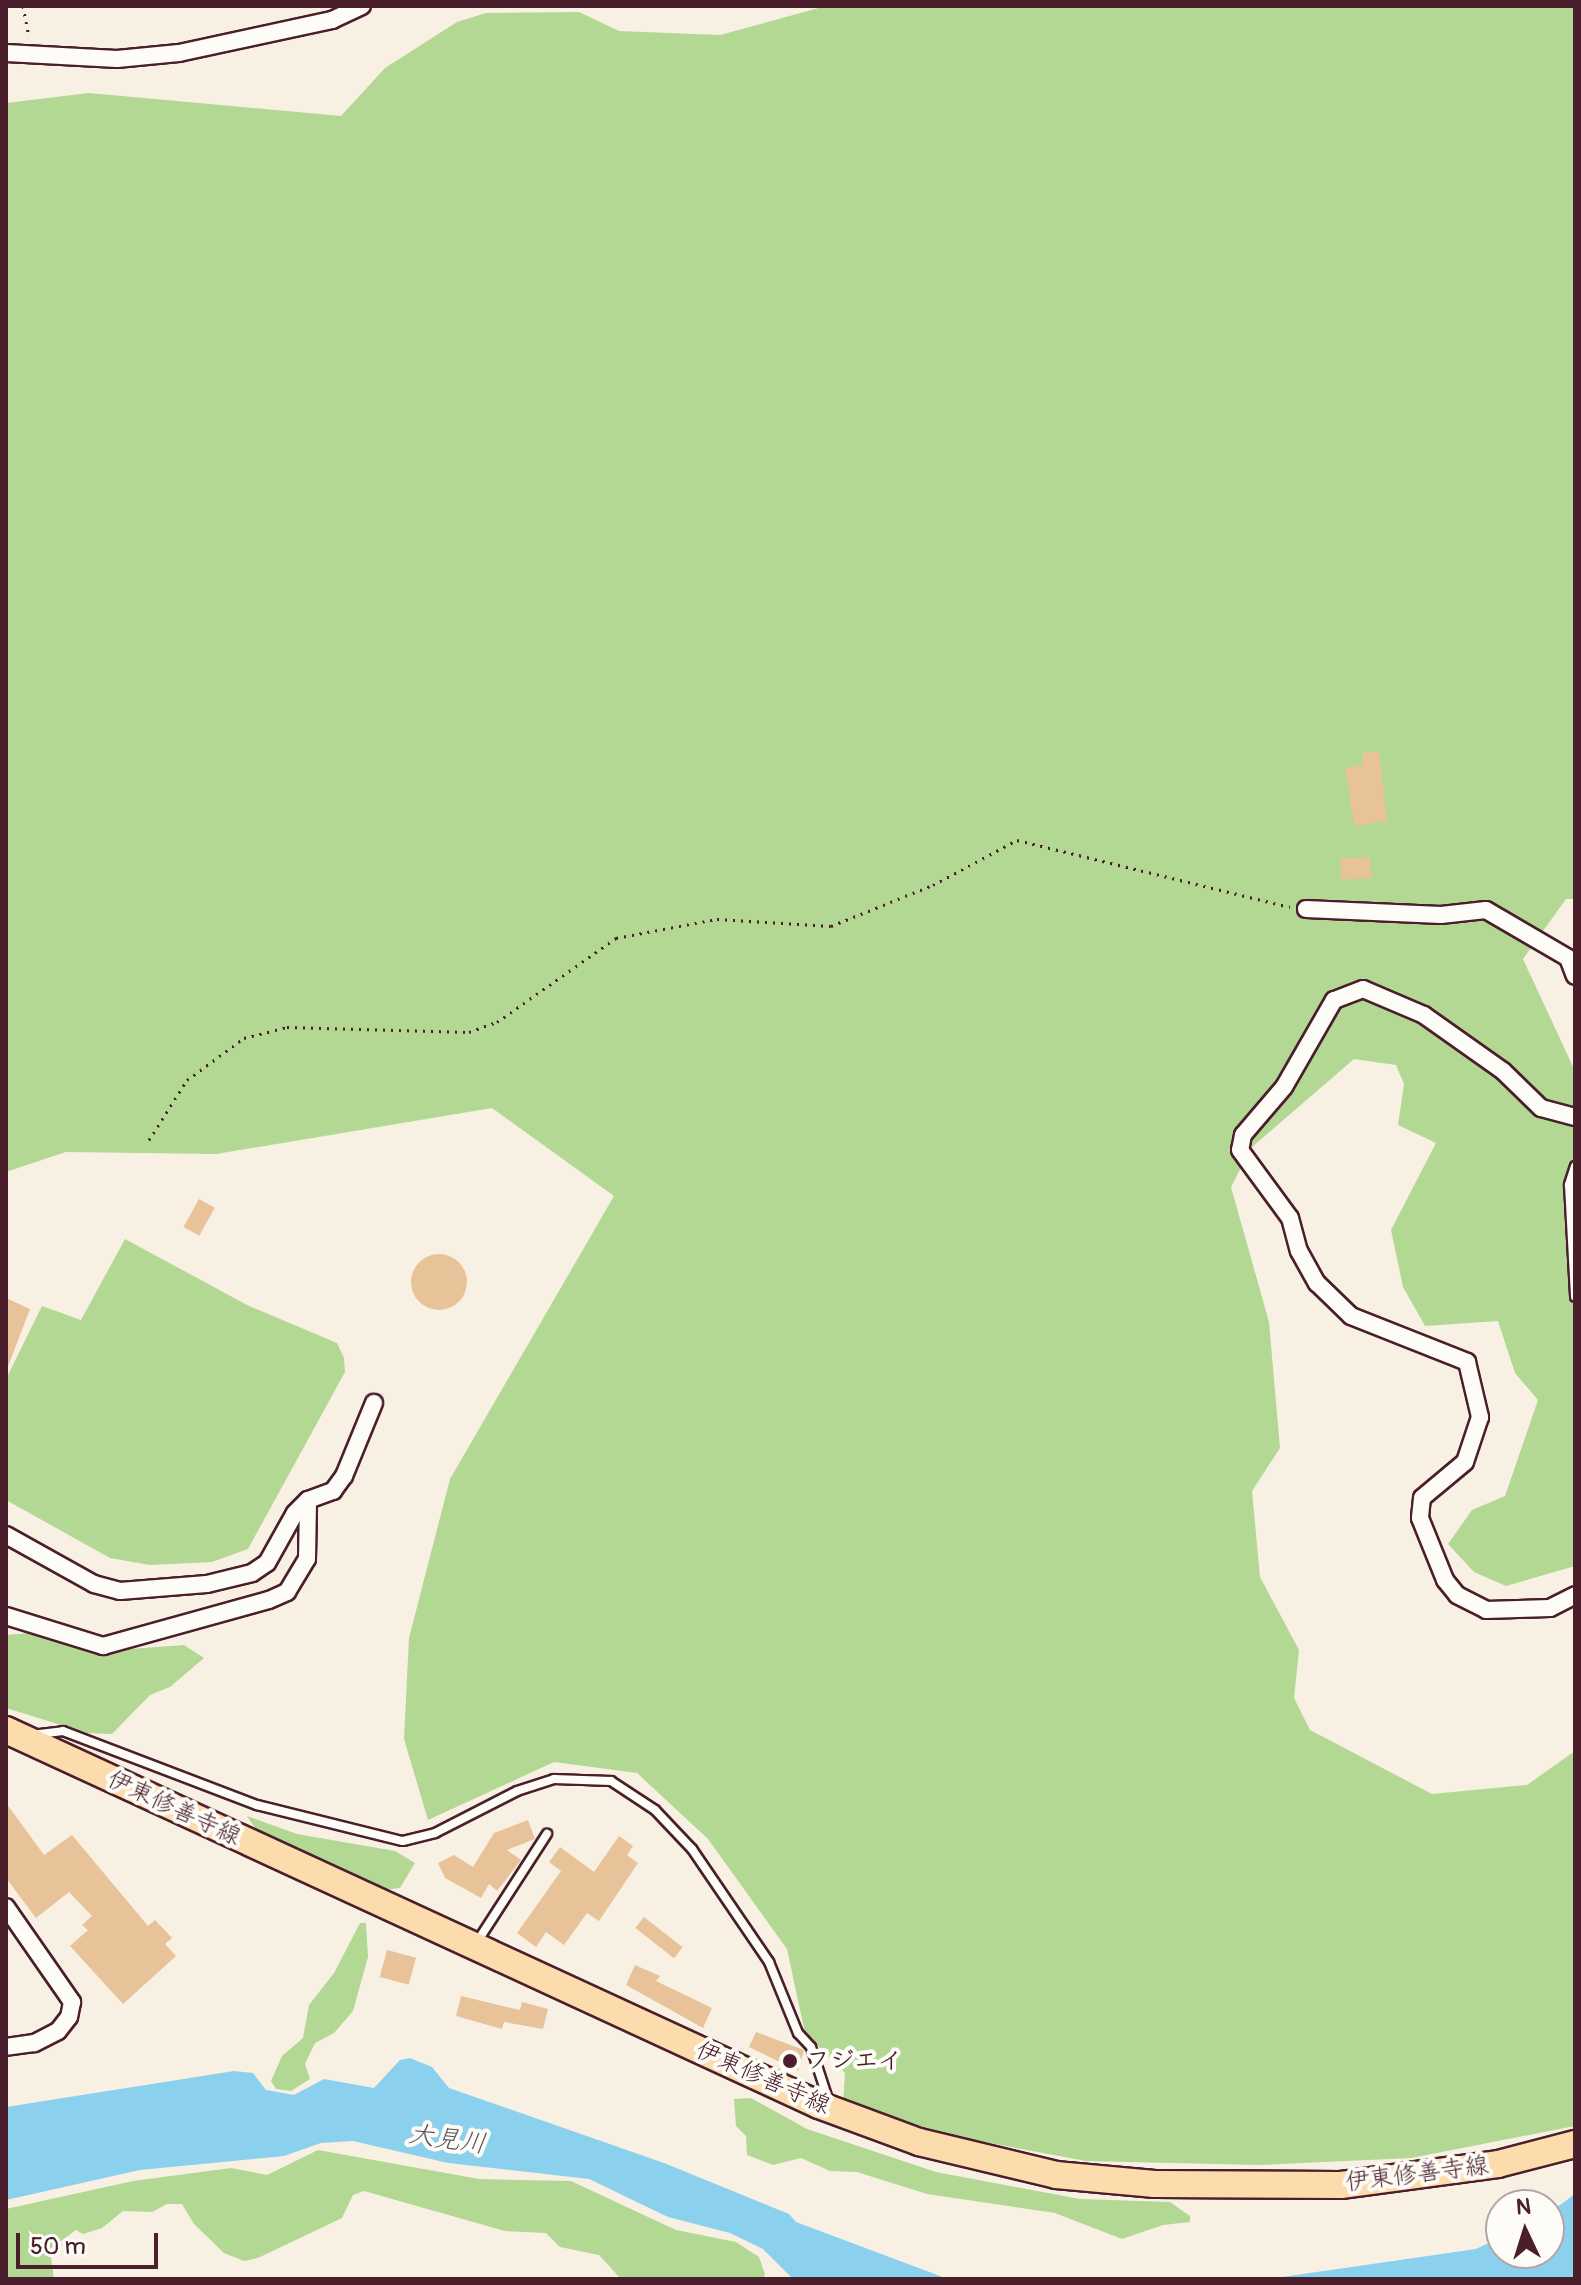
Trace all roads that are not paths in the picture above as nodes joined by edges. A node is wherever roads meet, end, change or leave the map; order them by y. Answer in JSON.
{"nodes":[{"id":1,"x":362,"y":6,"type":"edge"},
{"id":2,"x":6,"y":53,"type":"edge"},
{"id":3,"x":1306,"y":909,"type":"road end"},
{"id":4,"x":1572,"y":956,"type":"edge"},
{"id":5,"x":1575,"y":976,"type":"edge"},
{"id":6,"x":1575,"y":1117,"type":"edge"},
{"id":7,"x":1575,"y":1166,"type":"edge"},
{"id":8,"x":1575,"y":1297,"type":"edge"},
{"id":9,"x":374,"y":1403,"type":"dead end"},
{"id":10,"x":308,"y":1500,"type":"junction"},
{"id":11,"x":6,"y":1535,"type":"edge"},
{"id":12,"x":1575,"y":1595,"type":"edge"},
{"id":13,"x":6,"y":1616,"type":"edge"},
{"id":14,"x":15,"y":1734,"type":"edge"},
{"id":15,"x":547,"y":1834,"type":"dead end"},
{"id":16,"x":6,"y":1907,"type":"edge"},
{"id":17,"x":475,"y":1946,"type":"junction"},
{"id":18,"x":6,"y":2047,"type":"edge"},
{"id":19,"x":830,"y":2109,"type":"junction"},
{"id":20,"x":1575,"y":2144,"type":"edge"}],
"edges":[{"from":1,"to":2,"type":"street"},
{"from":3,"to":4,"type":"street"},
{"from":4,"to":5,"type":"street"},
{"from":6,"to":12,"type":"street"},
{"from":7,"to":8,"type":"lane"},
{"from":9,"to":10,"type":"street"},
{"from":10,"to":11,"type":"street"},
{"from":10,"to":13,"type":"street"},
{"from":14,"to":17,"type":"main road","name":"伊東修善寺線"},
{"from":14,"to":19,"type":"lane"},
{"from":15,"to":17,"type":"lane"},
{"from":16,"to":18,"type":"street"},
{"from":17,"to":19,"type":"main road","name":"伊東修善寺線"},
{"from":19,"to":20,"type":"main road","name":"伊東修善寺線"}]}
